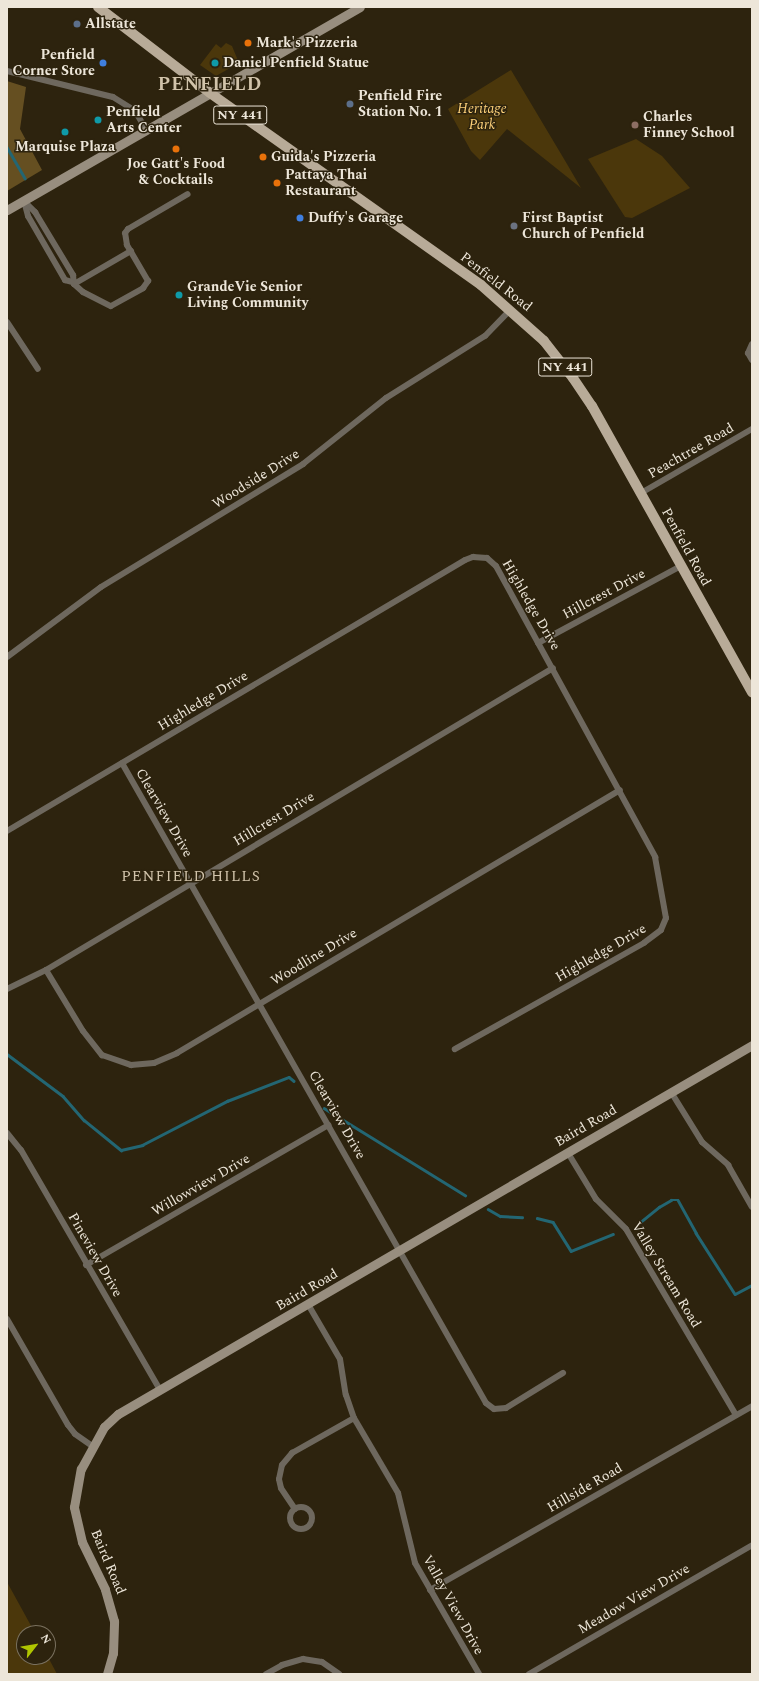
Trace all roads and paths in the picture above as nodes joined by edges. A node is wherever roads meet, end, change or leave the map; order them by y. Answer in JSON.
{"nodes":[{"id":1,"x":98,"y":7,"type":"edge"},
{"id":2,"x":360,"y":7,"type":"edge"},
{"id":3,"x":345,"y":10,"type":"edge"},
{"id":4,"x":7,"y":71,"type":"edge"},
{"id":5,"x":210,"y":93,"type":"junction"},
{"id":6,"x":146,"y":129,"type":"junction"},
{"id":7,"x":188,"y":194,"type":"dead end"},
{"id":8,"x":24,"y":201,"type":"junction"},
{"id":9,"x":7,"y":210,"type":"edge"},
{"id":10,"x":131,"y":251,"type":"junction"},
{"id":11,"x":73,"y":283,"type":"junction"},
{"id":12,"x":510,"y":310,"type":"junction"},
{"id":13,"x":7,"y":322,"type":"edge"},
{"id":14,"x":752,"y":344,"type":"edge"},
{"id":15,"x":752,"y":360,"type":"edge"},
{"id":16,"x":38,"y":369,"type":"dead end"},
{"id":17,"x":752,"y":428,"type":"edge"},
{"id":18,"x":641,"y":494,"type":"junction"},
{"id":19,"x":681,"y":566,"type":"junction"},
{"id":20,"x":538,"y":643,"type":"junction"},
{"id":21,"x":7,"y":657,"type":"edge"},
{"id":22,"x":553,"y":668,"type":"junction"},
{"id":23,"x":752,"y":692,"type":"edge"},
{"id":24,"x":122,"y":763,"type":"junction"},
{"id":25,"x":620,"y":790,"type":"junction"},
{"id":26,"x":7,"y":831,"type":"edge"},
{"id":27,"x":191,"y":883,"type":"junction"},
{"id":28,"x":46,"y":970,"type":"junction"},
{"id":29,"x":7,"y":989,"type":"edge"},
{"id":30,"x":259,"y":1003,"type":"junction"},
{"id":31,"x":752,"y":1045,"type":"edge"},
{"id":32,"x":455,"y":1049,"type":"dead end"},
{"id":33,"x":672,"y":1092,"type":"junction"},
{"id":34,"x":328,"y":1125,"type":"junction"},
{"id":35,"x":7,"y":1133,"type":"edge"},
{"id":36,"x":568,"y":1153,"type":"junction"},
{"id":37,"x":752,"y":1207,"type":"edge"},
{"id":38,"x":400,"y":1251,"type":"junction"},
{"id":39,"x":86,"y":1265,"type":"junction"},
{"id":40,"x":308,"y":1306,"type":"junction"},
{"id":41,"x":7,"y":1319,"type":"edge"},
{"id":42,"x":563,"y":1373,"type":"dead end"},
{"id":43,"x":160,"y":1390,"type":"junction"},
{"id":44,"x":752,"y":1406,"type":"edge"},
{"id":45,"x":736,"y":1415,"type":"junction"},
{"id":46,"x":354,"y":1418,"type":"junction"},
{"id":47,"x":92,"y":1446,"type":"junction"},
{"id":48,"x":295,"y":1509,"type":"dead end"},
{"id":49,"x":752,"y":1545,"type":"edge"},
{"id":50,"x":430,"y":1590,"type":"junction"},
{"id":51,"x":107,"y":1674,"type":"edge"},
{"id":52,"x":266,"y":1674,"type":"edge"},
{"id":53,"x":339,"y":1674,"type":"edge"},
{"id":54,"x":479,"y":1674,"type":"edge"},
{"id":55,"x":528,"y":1674,"type":"edge"}],
"edges":[{"from":1,"to":5,"type":"main road","name":"Penfield Road","number":"NY 441"},
{"from":2,"to":3,"type":"street"},
{"from":3,"to":5,"type":"street"},
{"from":4,"to":6,"type":"street"},
{"from":5,"to":6,"type":"street"},
{"from":5,"to":12,"type":"main road","name":"Penfield Road","number":"NY 441"},
{"from":6,"to":8,"type":"street"},
{"from":7,"to":10,"type":"street"},
{"from":8,"to":9,"type":"street"},
{"from":8,"to":11,"type":"street"},
{"from":10,"to":11,"type":"street"},
{"from":10,"to":11,"type":"street"},
{"from":12,"to":18,"type":"main road","name":"Penfield Road","number":"NY 441"},
{"from":12,"to":21,"type":"street","name":"Woodside Drive"},
{"from":13,"to":16,"type":"street"},
{"from":14,"to":15,"type":"street"},
{"from":17,"to":18,"type":"street","name":"Peachtree Road"},
{"from":18,"to":19,"type":"main road","name":"Penfield Road","number":"NY 441"},
{"from":19,"to":20,"type":"street","name":"Hillcrest Drive"},
{"from":19,"to":23,"type":"main road","name":"Penfield Road","number":"NY 441"},
{"from":20,"to":22,"type":"street","name":"Highledge Drive"},
{"from":20,"to":24,"type":"street","name":"Highledge Drive"},
{"from":22,"to":25,"type":"street","name":"Highledge Drive"},
{"from":22,"to":27,"type":"street","name":"Hillcrest Drive"},
{"from":24,"to":26,"type":"street","name":"Highledge Drive"},
{"from":24,"to":27,"type":"street","name":"Clearview Drive"},
{"from":25,"to":30,"type":"street","name":"Woodline Drive"},
{"from":25,"to":32,"type":"street","name":"Highledge Drive"},
{"from":27,"to":28,"type":"street","name":"Hillcrest Drive"},
{"from":27,"to":30,"type":"street","name":"Clearview Drive"},
{"from":28,"to":29,"type":"street","name":"Hillcrest Drive"},
{"from":28,"to":30,"type":"street","name":"Woodline Drive"},
{"from":30,"to":34,"type":"street","name":"Clearview Drive"},
{"from":31,"to":33,"type":"street","name":"Baird Road"},
{"from":33,"to":36,"type":"street","name":"Baird Road"},
{"from":33,"to":37,"type":"street"},
{"from":34,"to":38,"type":"street","name":"Clearview Drive"},
{"from":34,"to":39,"type":"street","name":"Willowview Drive"},
{"from":35,"to":39,"type":"street","name":"Pineview Drive"},
{"from":36,"to":38,"type":"street","name":"Baird Road"},
{"from":36,"to":45,"type":"street","name":"Valley Stream Road"},
{"from":38,"to":40,"type":"street","name":"Baird Road"},
{"from":38,"to":42,"type":"street","name":"Clearview Drive"},
{"from":39,"to":43,"type":"street","name":"Pineview Drive"},
{"from":40,"to":43,"type":"street","name":"Baird Road"},
{"from":40,"to":46,"type":"street","name":"Valley View Drive"},
{"from":41,"to":47,"type":"street"},
{"from":43,"to":47,"type":"street","name":"Baird Road"},
{"from":44,"to":45,"type":"street","name":"Hillside Road"},
{"from":45,"to":50,"type":"street","name":"Hillside Road"},
{"from":46,"to":48,"type":"street"},
{"from":46,"to":50,"type":"street","name":"Valley View Drive"},
{"from":47,"to":51,"type":"street","name":"Baird Road"},
{"from":49,"to":55,"type":"street","name":"Meadow View Drive"},
{"from":50,"to":54,"type":"street","name":"Valley View Drive"},
{"from":52,"to":53,"type":"street"}]}
